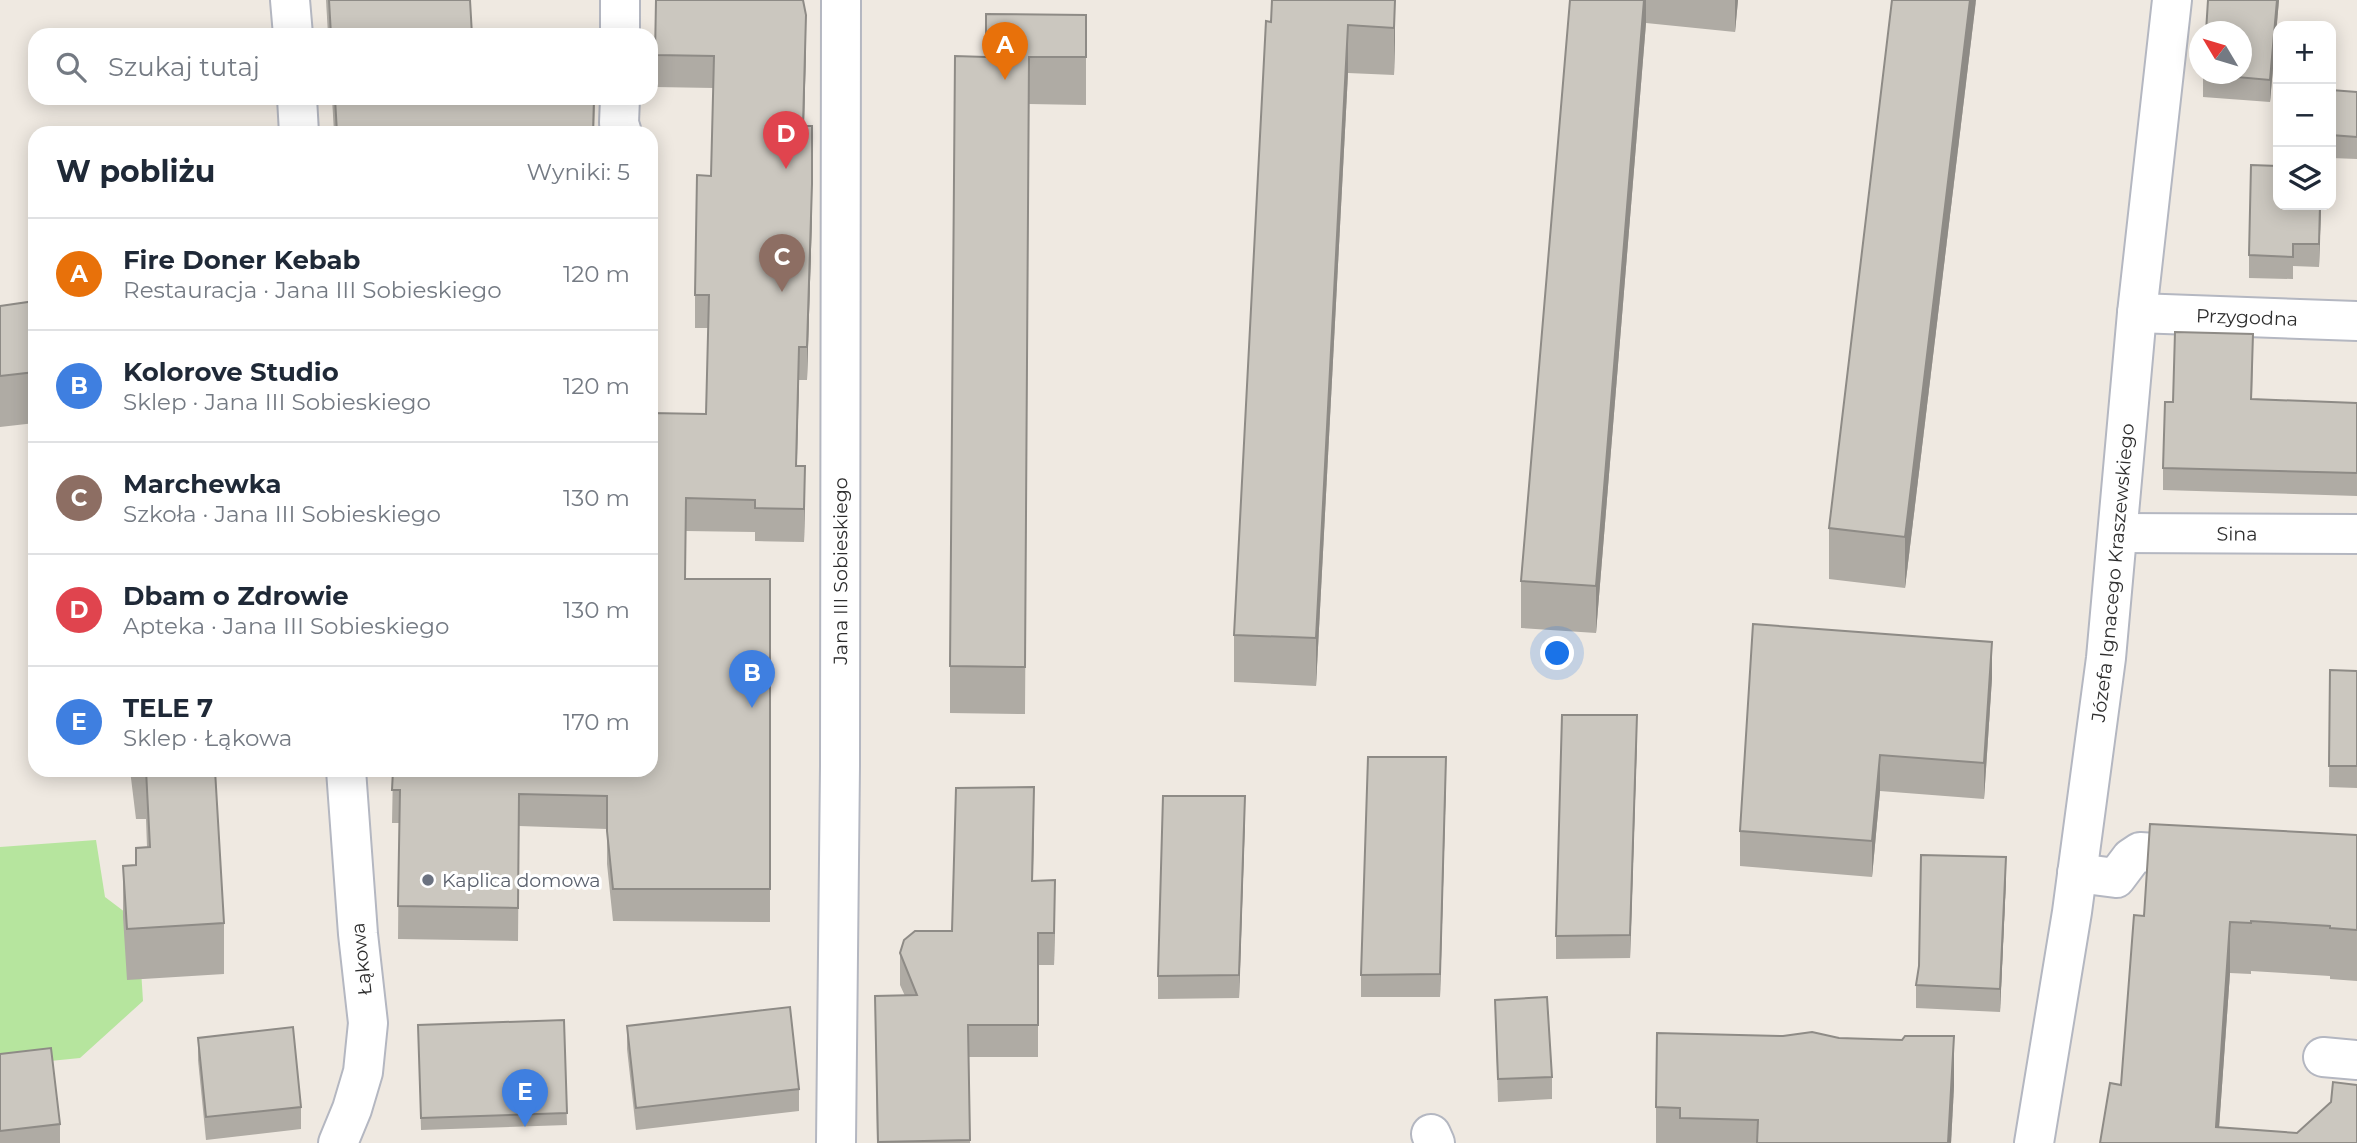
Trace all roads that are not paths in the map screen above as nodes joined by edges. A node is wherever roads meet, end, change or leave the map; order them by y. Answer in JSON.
{"nodes":[{"id":1,"x":290,"y":0,"type":"edge"},
{"id":2,"x":620,"y":0,"type":"edge"},
{"id":3,"x":841,"y":0,"type":"edge"},
{"id":4,"x":2172,"y":0,"type":"edge"},
{"id":5,"x":292,"y":28,"type":"edge"},
{"id":6,"x":620,"y":28,"type":"edge"},
{"id":7,"x":297,"y":105,"type":"edge"},
{"id":8,"x":620,"y":105,"type":"edge"},
{"id":9,"x":299,"y":126,"type":"edge"},
{"id":10,"x":621,"y":126,"type":"edge"},
{"id":11,"x":2137,"y":313,"type":"junction"},
{"id":12,"x":2357,"y":321,"type":"edge"},
{"id":13,"x":2118,"y":533,"type":"junction"},
{"id":14,"x":2357,"y":534,"type":"edge"},
{"id":15,"x":347,"y":777,"type":"edge"},
{"id":16,"x":2235,"y":858,"type":"edge"},
{"id":17,"x":2077,"y":873,"type":"junction"},
{"id":18,"x":338,"y":1143,"type":"edge"},
{"id":19,"x":836,"y":1143,"type":"edge"},
{"id":20,"x":2034,"y":1143,"type":"edge"}],
"edges":[{"from":1,"to":5,"type":"street"},
{"from":2,"to":6,"type":"street"},
{"from":3,"to":19,"type":"street","name":"Jana III Sobieskiego"},
{"from":4,"to":11,"type":"street","name":"Józefa Ignacego Kraszewskiego"},
{"from":7,"to":9,"type":"street"},
{"from":8,"to":10,"type":"street"},
{"from":11,"to":12,"type":"street","name":"Przygodna"},
{"from":11,"to":13,"type":"street","name":"Józefa Ignacego Kraszewskiego"},
{"from":13,"to":14,"type":"street","name":"Sina"},
{"from":13,"to":17,"type":"street","name":"Józefa Ignacego Kraszewskiego"},
{"from":15,"to":18,"type":"street","name":"Łąkowa"},
{"from":16,"to":17,"type":"street"},
{"from":17,"to":20,"type":"street","name":"Józefa Ignacego Kraszewskiego"}]}
